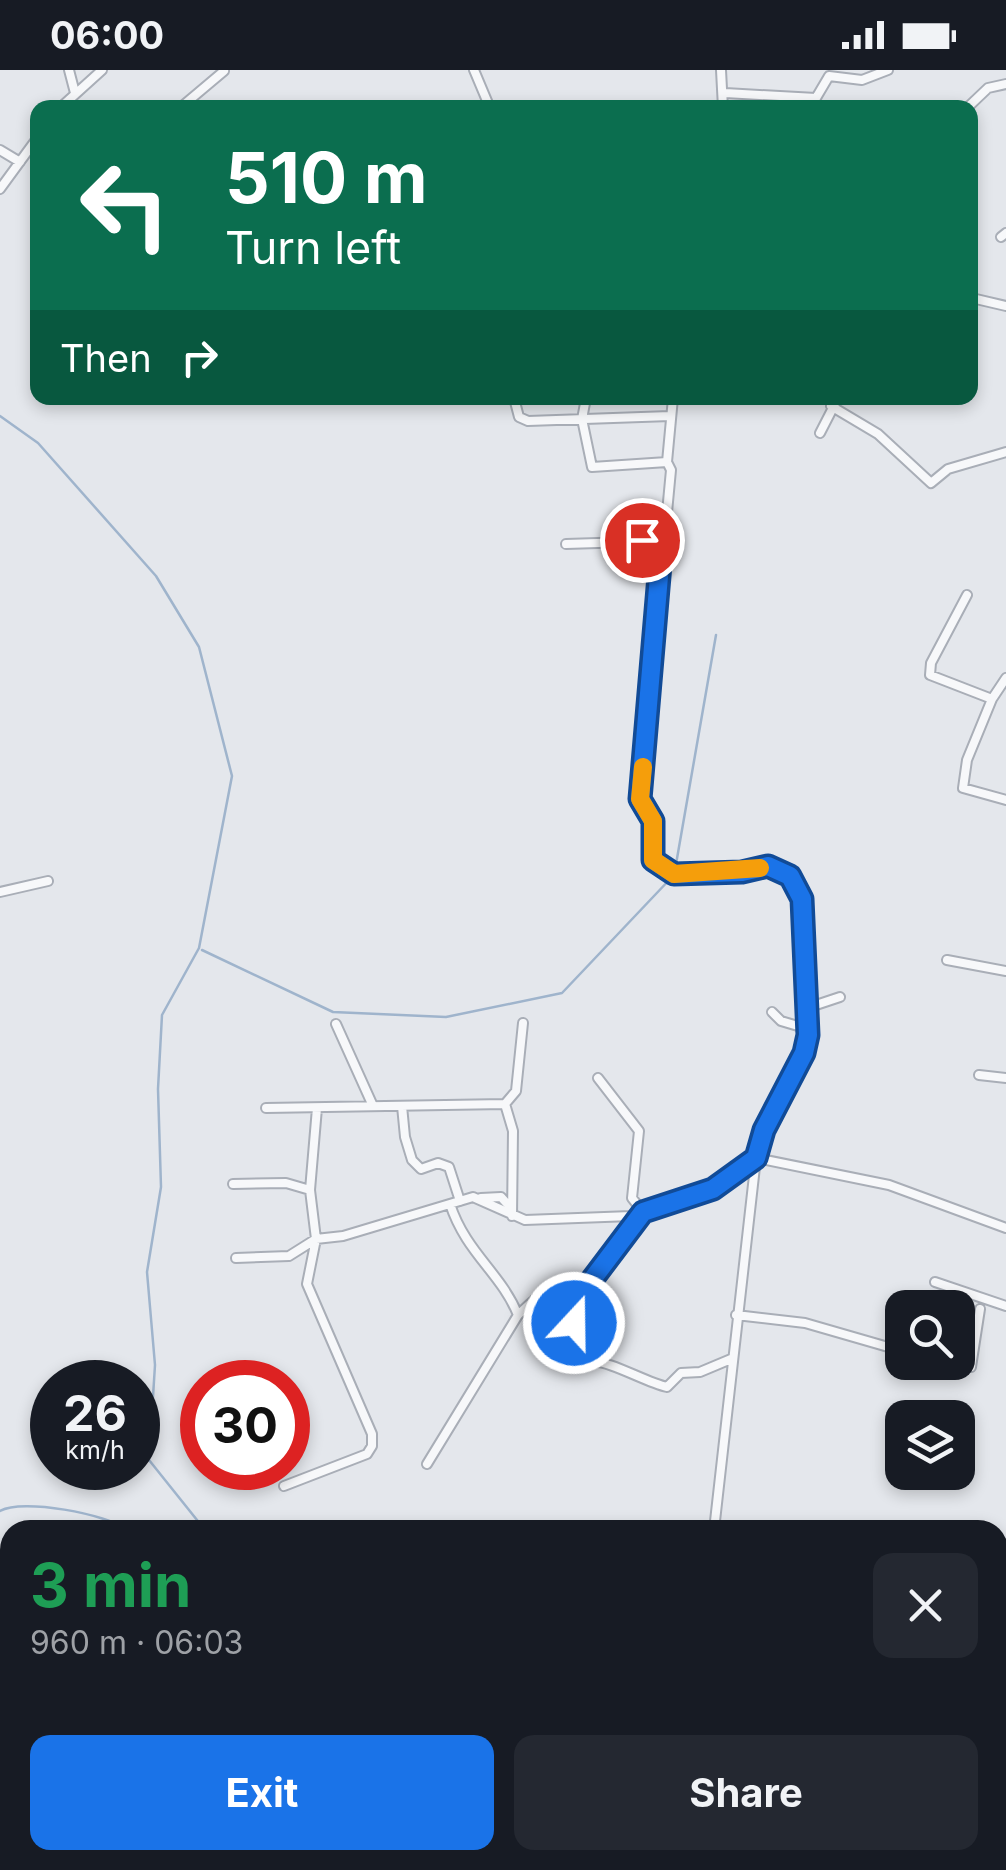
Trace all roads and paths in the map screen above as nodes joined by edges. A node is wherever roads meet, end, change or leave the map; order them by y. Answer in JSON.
{"nodes":[{"id":1,"x":69,"y":70,"type":"edge"},
{"id":2,"x":102,"y":70,"type":"edge"},
{"id":3,"x":474,"y":70,"type":"edge"},
{"id":4,"x":722,"y":70,"type":"edge"},
{"id":5,"x":888,"y":70,"type":"edge"},
{"id":6,"x":224,"y":71,"type":"edge"},
{"id":7,"x":1006,"y":84,"type":"edge"},
{"id":8,"x":75,"y":93,"type":"junction"},
{"id":9,"x":725,"y":93,"type":"junction"},
{"id":10,"x":68,"y":100,"type":"edge"},
{"id":11,"x":190,"y":100,"type":"edge"},
{"id":12,"x":487,"y":100,"type":"edge"},
{"id":13,"x":724,"y":100,"type":"edge"},
{"id":14,"x":975,"y":100,"type":"edge"},
{"id":15,"x":30,"y":148,"type":"edge"},
{"id":16,"x":0,"y":150,"type":"edge"},
{"id":17,"x":20,"y":162,"type":"junction"},
{"id":18,"x":0,"y":189,"type":"edge"},
{"id":19,"x":978,"y":300,"type":"edge"},
{"id":20,"x":1006,"y":306,"type":"edge"},
{"id":21,"x":516,"y":405,"type":"edge"},
{"id":22,"x":585,"y":405,"type":"edge"},
{"id":23,"x":671,"y":405,"type":"edge"},
{"id":24,"x":831,"y":406,"type":"joint"},
{"id":25,"x":670,"y":416,"type":"junction"},
{"id":26,"x":582,"y":420,"type":"junction"},
{"id":27,"x":820,"y":433,"type":"dead end"},
{"id":28,"x":1006,"y":452,"type":"edge"},
{"id":29,"x":667,"y":462,"type":"junction"},
{"id":30,"x":662,"y":541,"type":"junction"},
{"id":31,"x":566,"y":544,"type":"dead end"},
{"id":32,"x":968,"y":595,"type":"dead end"},
{"id":33,"x":1006,"y":678,"type":"edge"},
{"id":34,"x":999,"y":698,"type":"edge"},
{"id":35,"x":1006,"y":800,"type":"edge"},
{"id":36,"x":48,"y":880,"type":"dead end"},
{"id":37,"x":0,"y":892,"type":"edge"},
{"id":38,"x":947,"y":960,"type":"dead end"},
{"id":39,"x":1006,"y":970,"type":"edge"},
{"id":40,"x":840,"y":997,"type":"dead end"},
{"id":41,"x":806,"y":1010,"type":"junction"},
{"id":42,"x":772,"y":1012,"type":"dead end"},
{"id":43,"x":523,"y":1023,"type":"dead end"},
{"id":44,"x":336,"y":1024,"type":"dead end"},
{"id":45,"x":808,"y":1029,"type":"junction"},
{"id":46,"x":979,"y":1075,"type":"dead end"},
{"id":47,"x":598,"y":1078,"type":"dead end"},
{"id":48,"x":1006,"y":1078,"type":"edge"},
{"id":49,"x":505,"y":1104,"type":"junction"},
{"id":50,"x":373,"y":1106,"type":"junction"},
{"id":51,"x":402,"y":1106,"type":"junction"},
{"id":52,"x":266,"y":1108,"type":"dead end"},
{"id":53,"x":317,"y":1108,"type":"junction"},
{"id":54,"x":756,"y":1158,"type":"junction"},
{"id":55,"x":232,"y":1184,"type":"dead end"},
{"id":56,"x":310,"y":1190,"type":"junction"},
{"id":57,"x":455,"y":1202,"type":"junction"},
{"id":58,"x":512,"y":1212,"type":"junction"},
{"id":59,"x":643,"y":1212,"type":"junction"},
{"id":60,"x":1006,"y":1228,"type":"edge"},
{"id":61,"x":316,"y":1239,"type":"junction"},
{"id":62,"x":236,"y":1258,"type":"dead end"},
{"id":63,"x":935,"y":1282,"type":"dead end"},
{"id":64,"x":579,"y":1297,"type":"junction"},
{"id":65,"x":1006,"y":1306,"type":"edge"},
{"id":66,"x":980,"y":1310,"type":"dead end"},
{"id":67,"x":518,"y":1315,"type":"junction"},
{"id":68,"x":736,"y":1315,"type":"junction"},
{"id":69,"x":975,"y":1342,"type":"edge"},
{"id":70,"x":576,"y":1343,"type":"dead end"},
{"id":71,"x":885,"y":1346,"type":"edge"},
{"id":72,"x":731,"y":1359,"type":"junction"},
{"id":73,"x":592,"y":1362,"type":"dead end"},
{"id":74,"x":427,"y":1464,"type":"dead end"},
{"id":75,"x":310,"y":1476,"type":"edge"},
{"id":76,"x":715,"y":1520,"type":"edge"}],
"edges":[{"from":1,"to":8,"type":"street"},
{"from":2,"to":8,"type":"street"},
{"from":3,"to":12,"type":"street"},
{"from":4,"to":9,"type":"street"},
{"from":5,"to":9,"type":"street"},
{"from":6,"to":11,"type":"street"},
{"from":7,"to":14,"type":"street"},
{"from":8,"to":10,"type":"street"},
{"from":9,"to":13,"type":"street"},
{"from":15,"to":17,"type":"street"},
{"from":16,"to":17,"type":"street"},
{"from":17,"to":18,"type":"street"},
{"from":19,"to":20,"type":"street"},
{"from":21,"to":26,"type":"street"},
{"from":22,"to":26,"type":"street"},
{"from":23,"to":25,"type":"street"},
{"from":24,"to":27,"type":"street"},
{"from":24,"to":28,"type":"street"},
{"from":25,"to":26,"type":"street"},
{"from":25,"to":29,"type":"street"},
{"from":26,"to":29,"type":"street"},
{"from":29,"to":30,"type":"street"},
{"from":30,"to":31,"type":"street"},
{"from":30,"to":41,"type":"street"},
{"from":32,"to":34,"type":"street"},
{"from":33,"to":34,"type":"street"},
{"from":34,"to":35,"type":"street"},
{"from":36,"to":37,"type":"street"},
{"from":38,"to":39,"type":"street"},
{"from":40,"to":41,"type":"street"},
{"from":41,"to":45,"type":"street"},
{"from":42,"to":45,"type":"street"},
{"from":43,"to":49,"type":"street"},
{"from":44,"to":50,"type":"street"},
{"from":45,"to":54,"type":"street"},
{"from":46,"to":48,"type":"street"},
{"from":47,"to":59,"type":"street"},
{"from":49,"to":51,"type":"street"},
{"from":49,"to":58,"type":"street"},
{"from":50,"to":51,"type":"street"},
{"from":50,"to":53,"type":"street"},
{"from":51,"to":57,"type":"street"},
{"from":52,"to":53,"type":"street"},
{"from":53,"to":56,"type":"street"},
{"from":54,"to":59,"type":"street"},
{"from":54,"to":60,"type":"street"},
{"from":54,"to":68,"type":"street"},
{"from":55,"to":56,"type":"street"},
{"from":56,"to":61,"type":"street"},
{"from":57,"to":58,"type":"street"},
{"from":57,"to":61,"type":"street"},
{"from":57,"to":67,"type":"street"},
{"from":58,"to":59,"type":"street"},
{"from":59,"to":64,"type":"street"},
{"from":61,"to":62,"type":"street"},
{"from":61,"to":75,"type":"street"},
{"from":63,"to":65,"type":"street"},
{"from":64,"to":67,"type":"street"},
{"from":64,"to":70,"type":"street"},
{"from":66,"to":69,"type":"street"},
{"from":67,"to":74,"type":"street"},
{"from":68,"to":71,"type":"street"},
{"from":68,"to":72,"type":"street"},
{"from":72,"to":73,"type":"street"},
{"from":72,"to":76,"type":"street"}]}
